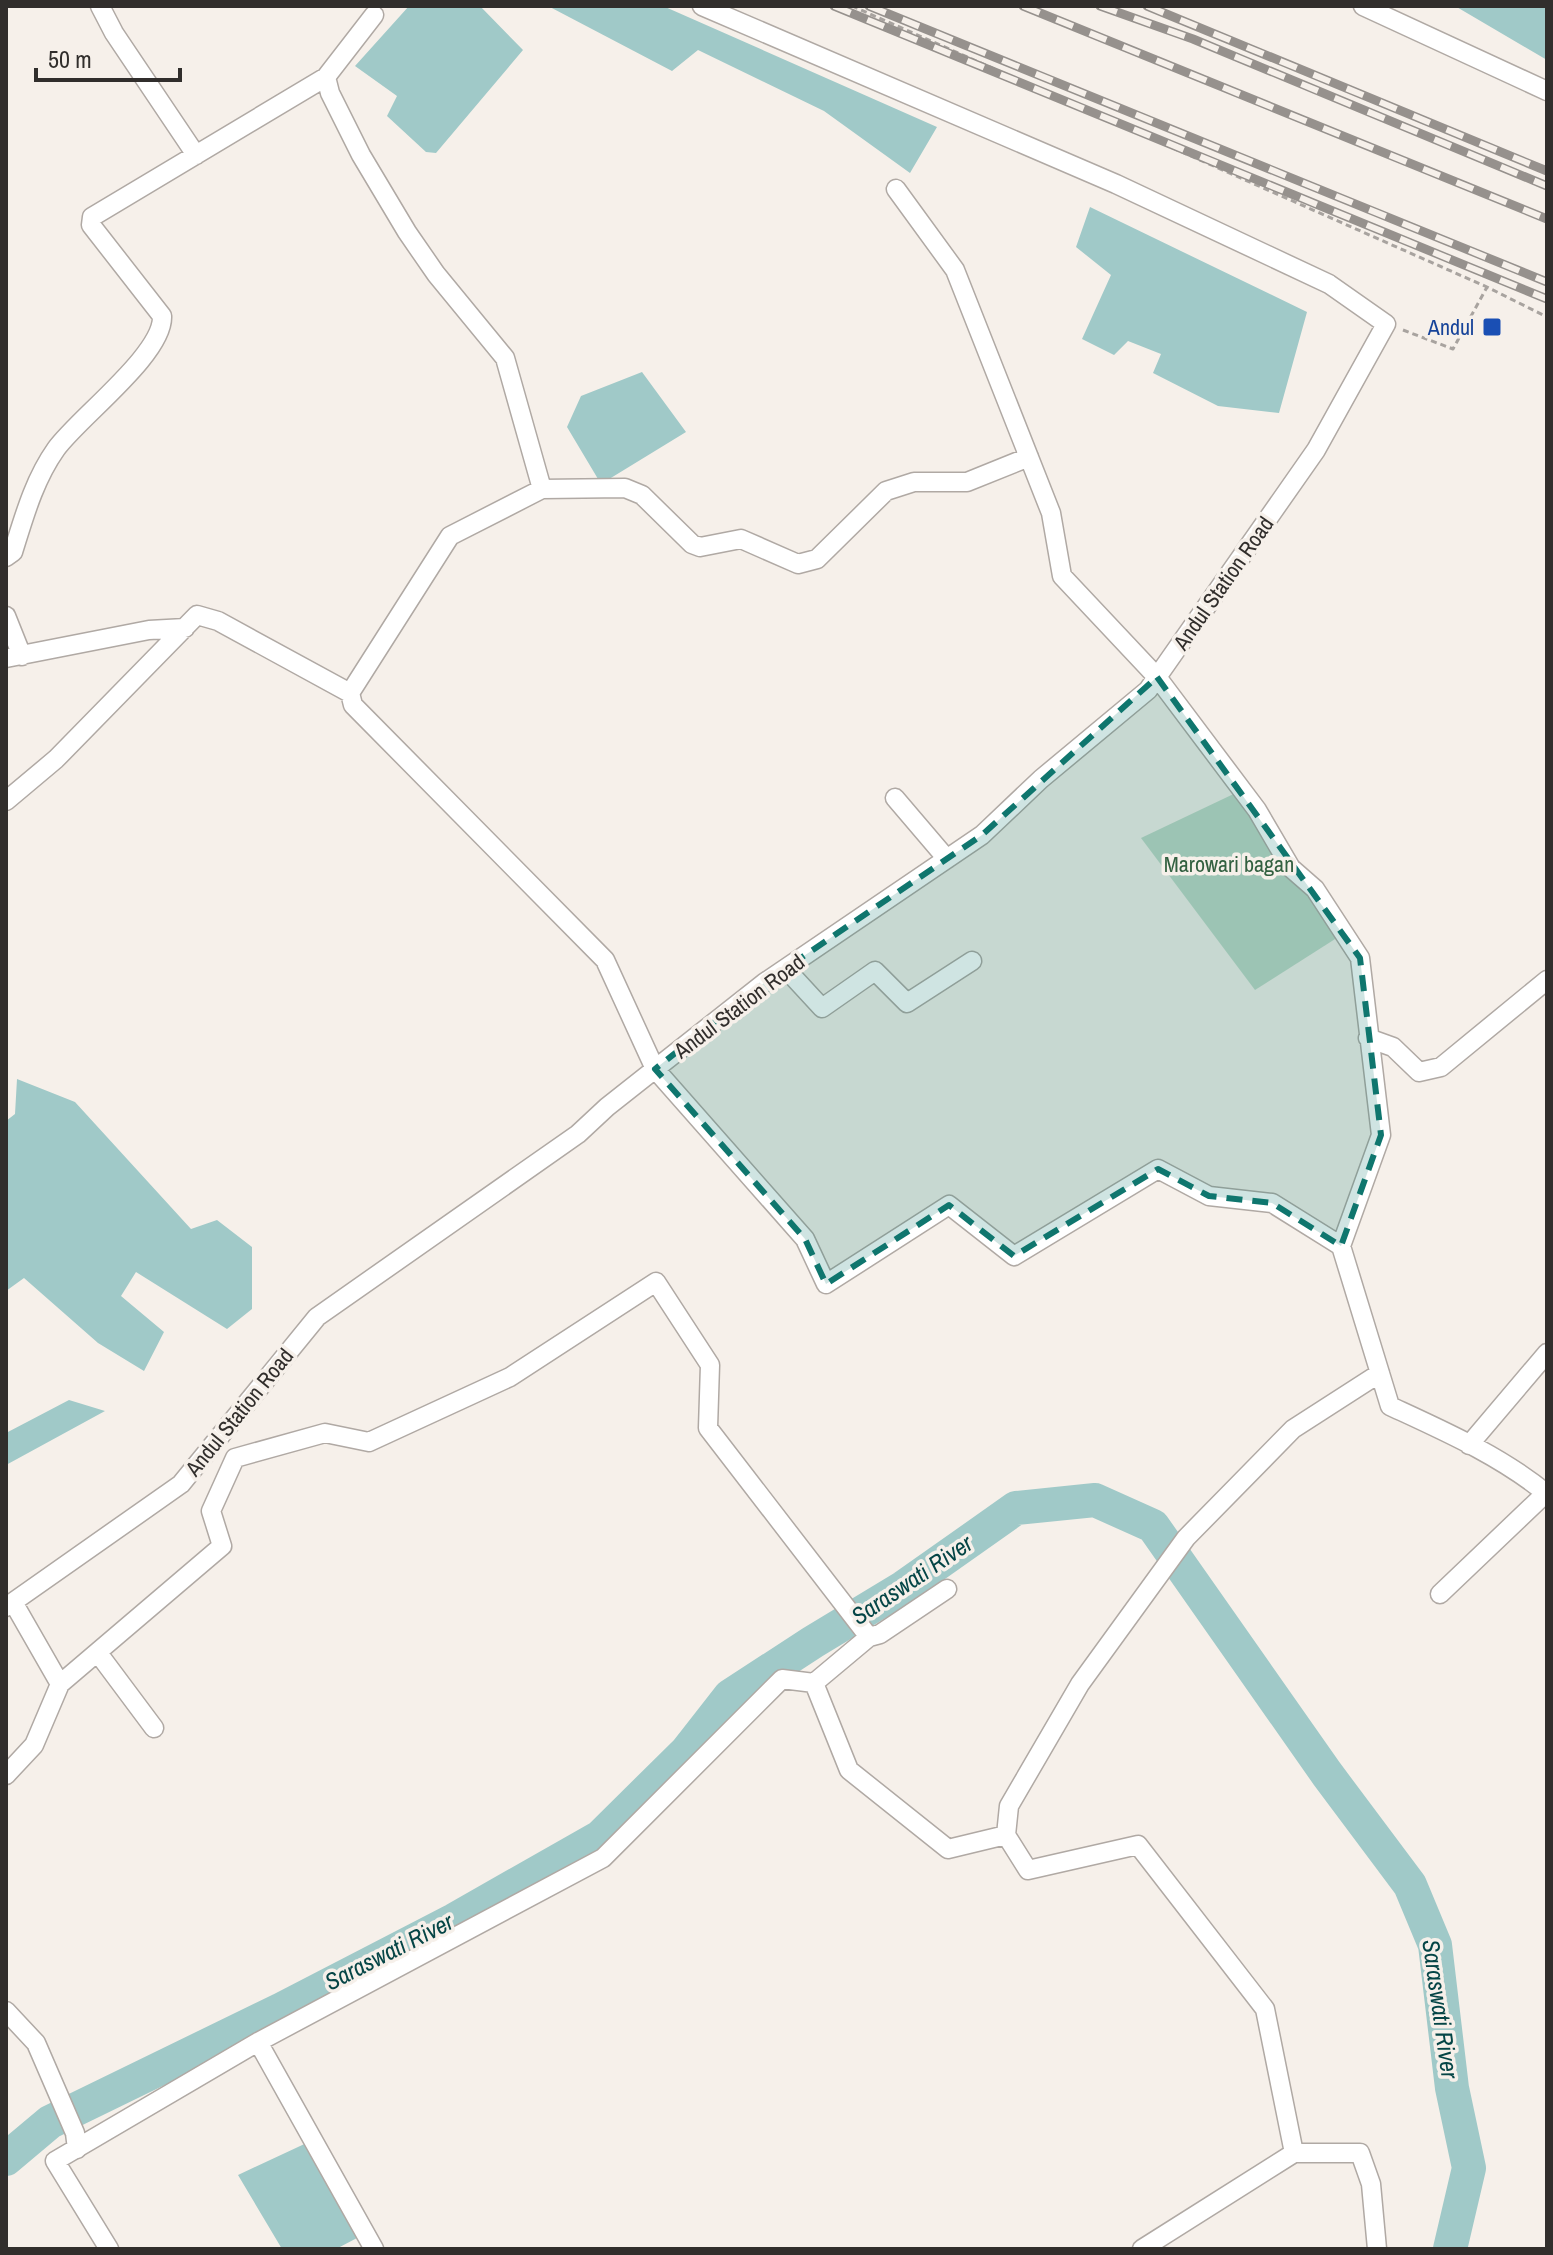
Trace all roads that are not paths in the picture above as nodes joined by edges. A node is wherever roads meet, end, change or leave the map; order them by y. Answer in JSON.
{"nodes":[{"id":1,"x":100,"y":6,"type":"edge"},
{"id":2,"x":702,"y":6,"type":"edge"},
{"id":3,"x":1369,"y":7,"type":"edge"},
{"id":4,"x":374,"y":15,"type":"dead end"},
{"id":5,"x":326,"y":77,"type":"junction"},
{"id":6,"x":1547,"y":91,"type":"edge"},
{"id":7,"x":196,"y":155,"type":"junction"},
{"id":8,"x":896,"y":189,"type":"dead end"},
{"id":9,"x":1029,"y":457,"type":"junction"},
{"id":10,"x":542,"y":489,"type":"junction"},
{"id":11,"x":6,"y":557,"type":"edge"},
{"id":12,"x":6,"y":616,"type":"edge"},
{"id":13,"x":185,"y":628,"type":"junction"},
{"id":14,"x":14,"y":657,"type":"edge"},
{"id":15,"x":1157,"y":677,"type":"junction"},
{"id":16,"x":350,"y":693,"type":"junction"},
{"id":17,"x":895,"y":798,"type":"dead end"},
{"id":18,"x":6,"y":801,"type":"edge"},
{"id":19,"x":947,"y":859,"type":"junction"},
{"id":20,"x":972,"y":961,"type":"dead end"},
{"id":21,"x":786,"y":969,"type":"junction"},
{"id":22,"x":1547,"y":980,"type":"edge"},
{"id":23,"x":1368,"y":1038,"type":"junction"},
{"id":24,"x":655,"y":1069,"type":"junction"},
{"id":25,"x":1341,"y":1246,"type":"junction"},
{"id":26,"x":1547,"y":1353,"type":"edge"},
{"id":27,"x":1380,"y":1373,"type":"junction"},
{"id":28,"x":1469,"y":1445,"type":"junction"},
{"id":29,"x":1547,"y":1493,"type":"edge"},
{"id":30,"x":947,"y":1589,"type":"dead end"},
{"id":31,"x":1440,"y":1594,"type":"dead end"},
{"id":32,"x":10,"y":1605,"type":"edge"},
{"id":33,"x":868,"y":1636,"type":"junction"},
{"id":34,"x":98,"y":1653,"type":"junction"},
{"id":35,"x":814,"y":1683,"type":"junction"},
{"id":36,"x":60,"y":1684,"type":"junction"},
{"id":37,"x":154,"y":1728,"type":"dead end"},
{"id":38,"x":6,"y":1775,"type":"edge"},
{"id":39,"x":1006,"y":1835,"type":"junction"},
{"id":40,"x":6,"y":2011,"type":"edge"},
{"id":41,"x":258,"y":2042,"type":"junction"},
{"id":42,"x":76,"y":2141,"type":"junction"},
{"id":43,"x":1294,"y":2153,"type":"junction"},
{"id":44,"x":109,"y":2249,"type":"edge"},
{"id":45,"x":374,"y":2249,"type":"edge"},
{"id":46,"x":1142,"y":2249,"type":"edge"},
{"id":47,"x":1377,"y":2249,"type":"edge"}],
"edges":[{"from":1,"to":7,"type":"street"},
{"from":2,"to":15,"type":"street","name":"Andul Station Road"},
{"from":3,"to":6,"type":"street"},
{"from":4,"to":5,"type":"street"},
{"from":5,"to":7,"type":"street"},
{"from":5,"to":10,"type":"street"},
{"from":7,"to":11,"type":"street"},
{"from":8,"to":9,"type":"street"},
{"from":9,"to":10,"type":"street"},
{"from":9,"to":15,"type":"street"},
{"from":10,"to":16,"type":"street"},
{"from":12,"to":14,"type":"street"},
{"from":13,"to":14,"type":"street"},
{"from":13,"to":16,"type":"street"},
{"from":13,"to":18,"type":"street"},
{"from":15,"to":19,"type":"street","name":"Andul Station Road"},
{"from":15,"to":23,"type":"street"},
{"from":16,"to":24,"type":"street"},
{"from":17,"to":19,"type":"street"},
{"from":19,"to":21,"type":"street","name":"Andul Station Road"},
{"from":20,"to":21,"type":"street"},
{"from":21,"to":24,"type":"street","name":"Andul Station Road"},
{"from":22,"to":23,"type":"street"},
{"from":23,"to":25,"type":"street"},
{"from":24,"to":25,"type":"street"},
{"from":24,"to":32,"type":"street","name":"Andul Station Road"},
{"from":25,"to":27,"type":"street"},
{"from":26,"to":28,"type":"street"},
{"from":27,"to":28,"type":"street"},
{"from":27,"to":39,"type":"street"},
{"from":28,"to":29,"type":"street"},
{"from":29,"to":31,"type":"street"},
{"from":30,"to":33,"type":"street"},
{"from":32,"to":36,"type":"street"},
{"from":33,"to":34,"type":"street"},
{"from":33,"to":35,"type":"street"},
{"from":34,"to":36,"type":"street"},
{"from":34,"to":37,"type":"street"},
{"from":35,"to":39,"type":"street"},
{"from":35,"to":41,"type":"street"},
{"from":36,"to":38,"type":"street"},
{"from":39,"to":43,"type":"street"},
{"from":40,"to":42,"type":"street"},
{"from":41,"to":42,"type":"street"},
{"from":41,"to":45,"type":"street"},
{"from":42,"to":44,"type":"street"},
{"from":43,"to":46,"type":"street"},
{"from":43,"to":47,"type":"street"}]}
